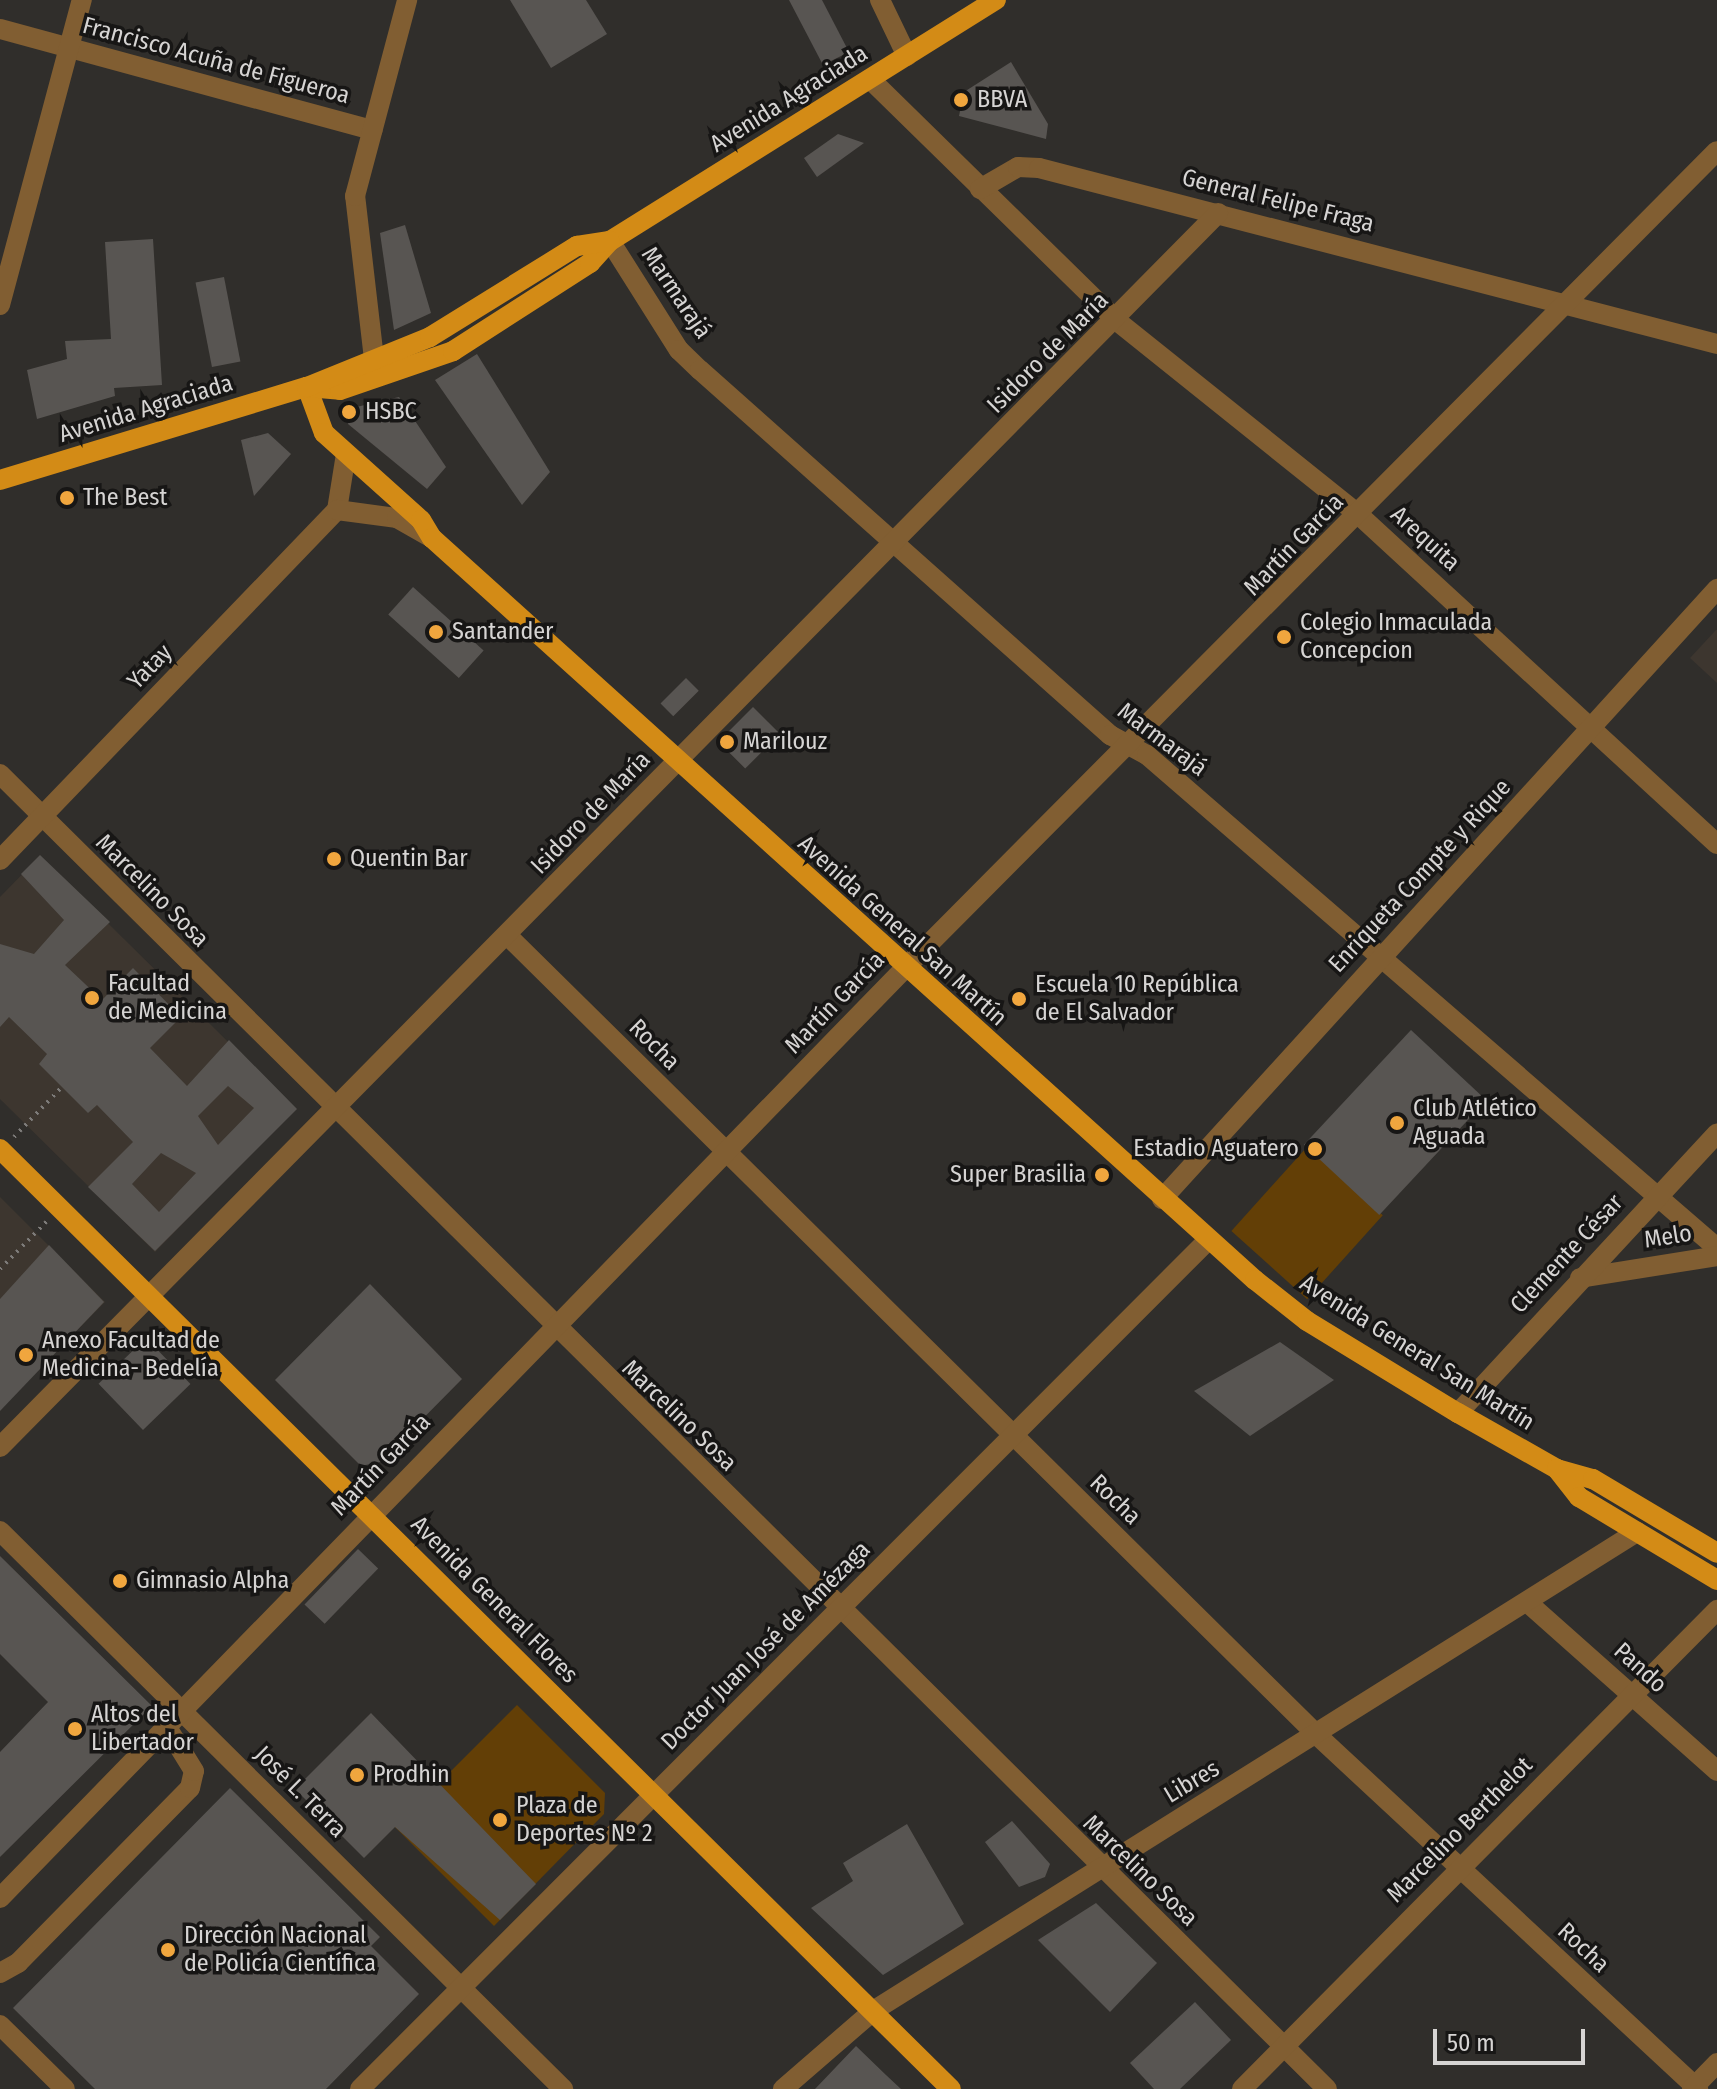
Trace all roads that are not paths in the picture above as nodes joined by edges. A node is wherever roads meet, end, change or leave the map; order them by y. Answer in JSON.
{"nodes":[{"id":1,"x":82,"y":0,"type":"edge"},
{"id":2,"x":880,"y":0,"type":"edge"},
{"id":3,"x":996,"y":0,"type":"edge"},
{"id":4,"x":408,"y":1,"type":"edge"},
{"id":5,"x":0,"y":29,"type":"edge"},
{"id":6,"x":69,"y":48,"type":"junction"},
{"id":7,"x":907,"y":56,"type":"junction"},
{"id":8,"x":870,"y":79,"type":"junction"},
{"id":9,"x":373,"y":130,"type":"junction"},
{"id":10,"x":1717,"y":151,"type":"edge"},
{"id":11,"x":980,"y":189,"type":"junction"},
{"id":12,"x":1218,"y":213,"type":"junction"},
{"id":13,"x":610,"y":241,"type":"junction"},
{"id":14,"x":1566,"y":302,"type":"junction"},
{"id":15,"x":0,"y":305,"type":"edge"},
{"id":16,"x":1117,"y":321,"type":"junction"},
{"id":17,"x":1717,"y":344,"type":"edge"},
{"id":18,"x":374,"y":359,"type":"junction"},
{"id":19,"x":307,"y":387,"type":"junction"},
{"id":20,"x":346,"y":454,"type":"junction"},
{"id":21,"x":0,"y":480,"type":"edge"},
{"id":22,"x":337,"y":510,"type":"junction"},
{"id":23,"x":1359,"y":515,"type":"junction"},
{"id":24,"x":432,"y":538,"type":"junction"},
{"id":25,"x":895,"y":544,"type":"junction"},
{"id":26,"x":1717,"y":589,"type":"edge"},
{"id":27,"x":1592,"y":727,"type":"junction"},
{"id":28,"x":1132,"y":747,"type":"junction"},
{"id":29,"x":677,"y":762,"type":"junction"},
{"id":30,"x":0,"y":774,"type":"edge"},
{"id":31,"x":42,"y":816,"type":"junction"},
{"id":32,"x":1717,"y":844,"type":"edge"},
{"id":33,"x":0,"y":860,"type":"edge"},
{"id":34,"x":508,"y":936,"type":"junction"},
{"id":35,"x":1381,"y":957,"type":"junction"},
{"id":36,"x":904,"y":969,"type":"junction"},
{"id":37,"x":333,"y":1109,"type":"junction"},
{"id":38,"x":1717,"y":1133,"type":"edge"},
{"id":39,"x":1,"y":1149,"type":"edge"},
{"id":40,"x":726,"y":1153,"type":"junction"},
{"id":41,"x":1657,"y":1197,"type":"junction"},
{"id":42,"x":1162,"y":1199,"type":"junction"},
{"id":43,"x":1209,"y":1239,"type":"junction"},
{"id":44,"x":1717,"y":1248,"type":"edge"},
{"id":45,"x":1717,"y":1256,"type":"edge"},
{"id":46,"x":1580,"y":1278,"type":"junction"},
{"id":47,"x":151,"y":1297,"type":"junction"},
{"id":48,"x":553,"y":1328,"type":"junction"},
{"id":49,"x":1458,"y":1413,"type":"junction"},
{"id":50,"x":1010,"y":1434,"type":"junction"},
{"id":51,"x":0,"y":1447,"type":"edge"},
{"id":52,"x":1557,"y":1469,"type":"junction"},
{"id":53,"x":369,"y":1514,"type":"junction"},
{"id":54,"x":0,"y":1531,"type":"edge"},
{"id":55,"x":1637,"y":1532,"type":"junction"},
{"id":56,"x":1708,"y":1540,"type":"edge"},
{"id":57,"x":1717,"y":1553,"type":"edge"},
{"id":58,"x":1717,"y":1580,"type":"edge"},
{"id":59,"x":1528,"y":1603,"type":"junction"},
{"id":60,"x":1717,"y":1610,"type":"edge"},
{"id":61,"x":841,"y":1611,"type":"junction"},
{"id":62,"x":1631,"y":1695,"type":"junction"},
{"id":63,"x":180,"y":1709,"type":"junction"},
{"id":64,"x":168,"y":1729,"type":"junction"},
{"id":65,"x":1318,"y":1736,"type":"junction"},
{"id":66,"x":1717,"y":1771,"type":"edge"},
{"id":67,"x":654,"y":1795,"type":"junction"},
{"id":68,"x":1098,"y":1868,"type":"junction"},
{"id":69,"x":1458,"y":1869,"type":"junction"},
{"id":70,"x":0,"y":1898,"type":"edge"},
{"id":71,"x":0,"y":1973,"type":"edge"},
{"id":72,"x":460,"y":1989,"type":"junction"},
{"id":73,"x":873,"y":2011,"type":"junction"},
{"id":74,"x":0,"y":2025,"type":"edge"},
{"id":75,"x":1284,"y":2047,"type":"junction"},
{"id":76,"x":1717,"y":2063,"type":"edge"},
{"id":77,"x":1695,"y":2088,"type":"edge"},
{"id":78,"x":65,"y":2089,"type":"edge"},
{"id":79,"x":360,"y":2089,"type":"edge"},
{"id":80,"x":563,"y":2089,"type":"edge"},
{"id":81,"x":783,"y":2089,"type":"edge"},
{"id":82,"x":951,"y":2089,"type":"edge"},
{"id":83,"x":1242,"y":2089,"type":"edge"},
{"id":84,"x":1327,"y":2089,"type":"edge"}],
"edges":[{"from":1,"to":6,"type":"street"},
{"from":2,"to":7,"type":"street"},
{"from":3,"to":7,"type":"main road","name":"Avenida Agraciada"},
{"from":4,"to":9,"type":"street"},
{"from":5,"to":6,"type":"street","name":"Francisco Acuña de Figueroa"},
{"from":6,"to":9,"type":"street","name":"Francisco Acuña de Figueroa"},
{"from":6,"to":15,"type":"street"},
{"from":7,"to":8,"type":"main road","name":"Avenida Agraciada"},
{"from":8,"to":11,"type":"street"},
{"from":8,"to":13,"type":"main road","name":"Avenida Agraciada"},
{"from":9,"to":18,"type":"street"},
{"from":10,"to":14,"type":"street","name":"Martín García"},
{"from":11,"to":12,"type":"street","name":"General Felipe Fraga"},
{"from":11,"to":16,"type":"street","name":"Arequita"},
{"from":12,"to":14,"type":"street","name":"General Felipe Fraga"},
{"from":12,"to":16,"type":"street","name":"Isidoro de María"},
{"from":13,"to":18,"type":"main road","name":"Avenida Agraciada"},
{"from":13,"to":19,"type":"main road","name":"Avenida Agraciada"},
{"from":13,"to":25,"type":"street","name":"Marmarajá"},
{"from":14,"to":17,"type":"street","name":"General Felipe Fraga"},
{"from":14,"to":23,"type":"street","name":"Martín García"},
{"from":16,"to":23,"type":"street","name":"Arequita"},
{"from":16,"to":25,"type":"street","name":"Isidoro de María"},
{"from":18,"to":19,"type":"main road","name":"Avenida Agraciada"},
{"from":19,"to":20,"type":"main road","name":"Avenida General San Martín"},
{"from":19,"to":21,"type":"main road","name":"Avenida Agraciada"},
{"from":20,"to":22,"type":"street"},
{"from":20,"to":24,"type":"main road","name":"Avenida General San Martín"},
{"from":22,"to":24,"type":"street","name":"Avenida General San Martín"},
{"from":22,"to":31,"type":"street","name":"Yatay"},
{"from":23,"to":27,"type":"street","name":"Arequita"},
{"from":23,"to":28,"type":"street","name":"Martín García"},
{"from":24,"to":29,"type":"main road","name":"Avenida General San Martín"},
{"from":25,"to":28,"type":"street","name":"Marmarajá"},
{"from":25,"to":29,"type":"street","name":"Isidoro de María"},
{"from":26,"to":27,"type":"street","name":"Enriqueta Compte y Rique"},
{"from":27,"to":32,"type":"street","name":"Arequita"},
{"from":27,"to":35,"type":"street","name":"Enriqueta Compte y Rique"},
{"from":28,"to":35,"type":"street","name":"Marmarajá"},
{"from":28,"to":36,"type":"street","name":"Martín García"},
{"from":29,"to":34,"type":"street","name":"Isidoro de María"},
{"from":29,"to":36,"type":"main road","name":"Avenida General San Martín"},
{"from":30,"to":31,"type":"street","name":"Marcelino Sosa"},
{"from":31,"to":33,"type":"street","name":"Yatay"},
{"from":31,"to":37,"type":"street","name":"Marcelino Sosa"},
{"from":34,"to":37,"type":"street","name":"Isidoro de María"},
{"from":34,"to":40,"type":"street","name":"Rocha"},
{"from":35,"to":41,"type":"street","name":"Marmarajá"},
{"from":35,"to":42,"type":"street","name":"Enriqueta Compte y Rique"},
{"from":36,"to":40,"type":"street","name":"Martín García"},
{"from":36,"to":42,"type":"main road","name":"Avenida General San Martín"},
{"from":37,"to":47,"type":"street","name":"Isidoro de María"},
{"from":37,"to":48,"type":"street","name":"Marcelino Sosa"},
{"from":38,"to":41,"type":"street","name":"Clemente César"},
{"from":39,"to":47,"type":"main road","name":"Avenida General Flores"},
{"from":40,"to":48,"type":"street","name":"Martín García"},
{"from":40,"to":50,"type":"street","name":"Rocha"},
{"from":41,"to":44,"type":"street","name":"Marmarajá"},
{"from":41,"to":46,"type":"street","name":"Clemente César"},
{"from":42,"to":43,"type":"main road","name":"Avenida General San Martín"},
{"from":43,"to":49,"type":"main road","name":"Avenida General San Martín"},
{"from":43,"to":50,"type":"street","name":"Doctor Juan José de Amézaga"},
{"from":45,"to":46,"type":"street","name":"Melo"},
{"from":46,"to":49,"type":"street","name":"Clemente César"},
{"from":47,"to":51,"type":"street","name":"Isidoro de María"},
{"from":47,"to":53,"type":"main road","name":"Avenida General Flores"},
{"from":48,"to":53,"type":"street","name":"Martín García"},
{"from":48,"to":61,"type":"street","name":"Marcelino Sosa"},
{"from":49,"to":52,"type":"main road","name":"Avenida General San Martín"},
{"from":50,"to":61,"type":"street","name":"Doctor Juan José de Amézaga"},
{"from":50,"to":65,"type":"street","name":"Rocha"},
{"from":52,"to":55,"type":"main road","name":"Avenida General San Martín"},
{"from":52,"to":56,"type":"main road","name":"Avenida General San Martín"},
{"from":53,"to":63,"type":"street","name":"Martín García"},
{"from":53,"to":67,"type":"main road","name":"Avenida General Flores"},
{"from":54,"to":63,"type":"street","name":"José L. Terra"},
{"from":55,"to":58,"type":"main road","name":"Avenida General San Martín"},
{"from":55,"to":59,"type":"street","name":"Libres"},
{"from":56,"to":57,"type":"main road","name":"Avenida General San Martín"},
{"from":59,"to":62,"type":"street","name":"Pando"},
{"from":59,"to":65,"type":"street","name":"Libres"},
{"from":60,"to":62,"type":"street","name":"Marcelino Berthelot"},
{"from":61,"to":67,"type":"street","name":"Doctor Juan José de Amézaga"},
{"from":61,"to":68,"type":"street","name":"Marcelino Sosa"},
{"from":62,"to":66,"type":"street","name":"Pando"},
{"from":62,"to":69,"type":"street","name":"Marcelino Berthelot"},
{"from":63,"to":64,"type":"street","name":"Martín García"},
{"from":63,"to":72,"type":"street","name":"José L. Terra"},
{"from":64,"to":70,"type":"street","name":"Martín García"},
{"from":64,"to":71,"type":"street"},
{"from":65,"to":68,"type":"street","name":"Libres"},
{"from":65,"to":69,"type":"street","name":"Rocha"},
{"from":67,"to":72,"type":"street","name":"Doctor Juan José de Amézaga"},
{"from":67,"to":73,"type":"main road","name":"Avenida General Flores"},
{"from":68,"to":73,"type":"street","name":"Libres"},
{"from":68,"to":75,"type":"street","name":"Marcelino Sosa"},
{"from":69,"to":75,"type":"street","name":"Marcelino Berthelot"},
{"from":69,"to":77,"type":"street","name":"Rocha"},
{"from":72,"to":79,"type":"street","name":"Doctor Juan José de Amézaga"},
{"from":72,"to":80,"type":"street","name":"José L. Terra"},
{"from":73,"to":81,"type":"street","name":"Libres"},
{"from":73,"to":82,"type":"main road","name":"Avenida General Flores"},
{"from":74,"to":78,"type":"street"},
{"from":75,"to":83,"type":"street","name":"Marcelino Berthelot"},
{"from":75,"to":84,"type":"street","name":"Marcelino Sosa"},
{"from":76,"to":77,"type":"street"}]}
